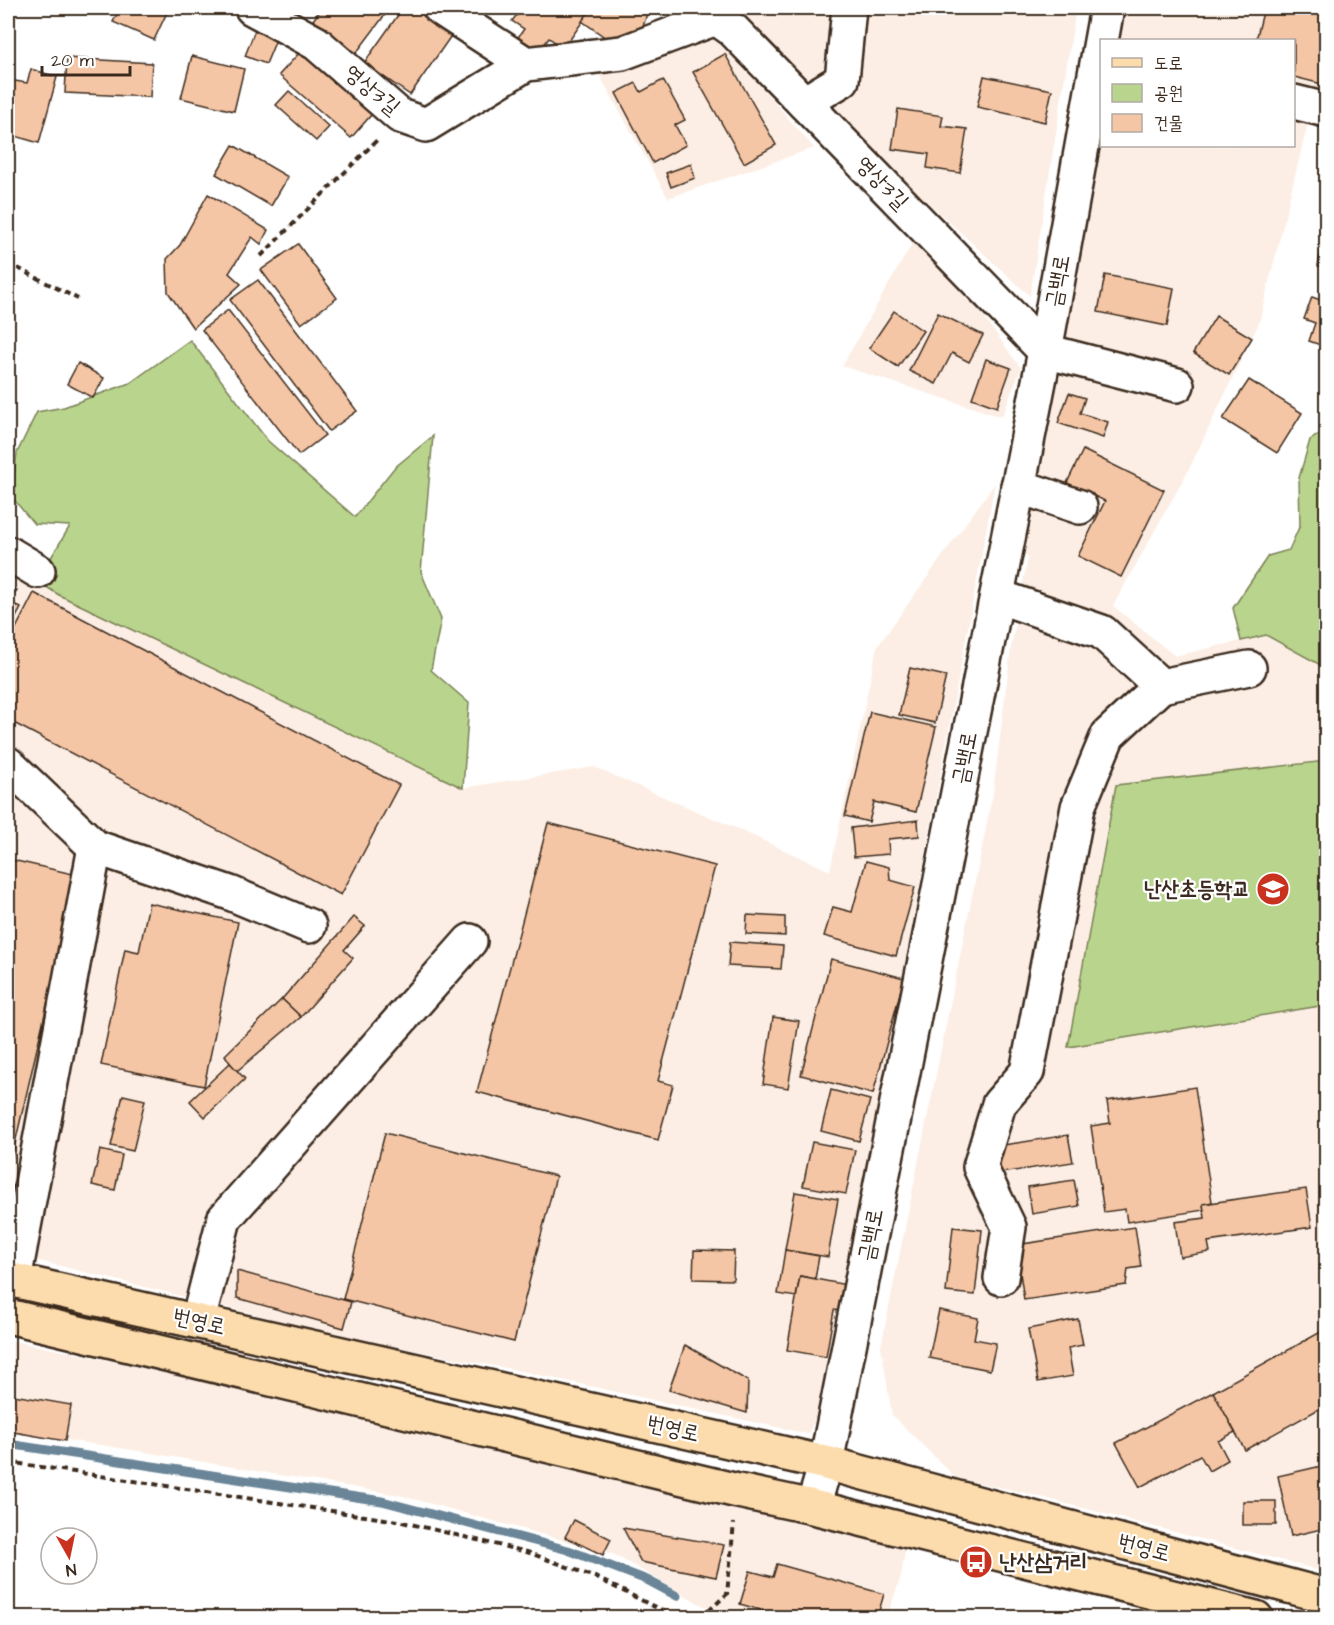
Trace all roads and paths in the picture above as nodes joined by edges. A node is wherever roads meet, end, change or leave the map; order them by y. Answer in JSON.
{"nodes":[{"id":1,"x":252,"y":8,"type":"edge"},
{"id":2,"x":440,"y":8,"type":"edge"},
{"id":3,"x":849,"y":8,"type":"edge"},
{"id":4,"x":1107,"y":8,"type":"edge"},
{"id":5,"x":715,"y":13,"type":"edge"},
{"id":6,"x":1102,"y":39,"type":"edge"},
{"id":7,"x":1100,"y":51,"type":"edge"},
{"id":8,"x":526,"y":64,"type":"junction"},
{"id":9,"x":1295,"y":102,"type":"edge"},
{"id":10,"x":804,"y":103,"type":"junction"},
{"id":11,"x":1326,"y":110,"type":"edge"},
{"id":12,"x":400,"y":116,"type":"junction"},
{"id":13,"x":261,"y":256,"type":"dead end"},
{"id":14,"x":8,"y":263,"type":"edge"},
{"id":15,"x":78,"y":299,"type":"dead end"},
{"id":16,"x":1045,"y":351,"type":"junction"},
{"id":17,"x":1177,"y":385,"type":"dead end"},
{"id":18,"x":1018,"y":486,"type":"junction"},
{"id":19,"x":1080,"y":507,"type":"dead end"},
{"id":20,"x":8,"y":553,"type":"edge"},
{"id":21,"x":38,"y":571,"type":"dead end"},
{"id":22,"x":997,"y":596,"type":"junction"},
{"id":23,"x":1249,"y":668,"type":"dead end"},
{"id":24,"x":1161,"y":686,"type":"junction"},
{"id":25,"x":8,"y":764,"type":"edge"},
{"id":26,"x":95,"y":848,"type":"junction"},
{"id":27,"x":309,"y":926,"type":"dead end"},
{"id":28,"x":470,"y":941,"type":"dead end"},
{"id":29,"x":1001,"y":1278,"type":"dead end"},
{"id":30,"x":11,"y":1279,"type":"edge"},
{"id":31,"x":8,"y":1316,"type":"edge"},
{"id":32,"x":198,"y":1321,"type":"junction"},
{"id":33,"x":8,"y":1462,"type":"edge"},
{"id":34,"x":826,"y":1463,"type":"junction"},
{"id":35,"x":738,"y":1491,"type":"junction"},
{"id":36,"x":813,"y":1507,"type":"junction"},
{"id":37,"x":1326,"y":1596,"type":"edge"},
{"id":38,"x":677,"y":1617,"type":"edge"},
{"id":39,"x":701,"y":1617,"type":"edge"},
{"id":40,"x":1256,"y":1617,"type":"edge"}],
"edges":[{"from":1,"to":12,"type":"street","name":"영상3길"},
{"from":2,"to":8,"type":"street"},
{"from":3,"to":10,"type":"street"},
{"from":4,"to":6,"type":"street","name":"금백로"},
{"from":5,"to":8,"type":"street","name":"영상3길"},
{"from":5,"to":10,"type":"street","name":"영상3길"},
{"from":7,"to":16,"type":"street","name":"금백로"},
{"from":8,"to":12,"type":"street","name":"영상3길"},
{"from":9,"to":11,"type":"street"},
{"from":10,"to":16,"type":"street","name":"영상3길"},
{"from":12,"to":13,"type":"path"},
{"from":14,"to":15,"type":"path"},
{"from":16,"to":17,"type":"street"},
{"from":16,"to":18,"type":"street","name":"금백로"},
{"from":18,"to":19,"type":"street"},
{"from":18,"to":22,"type":"street","name":"금백로"},
{"from":20,"to":21,"type":"street"},
{"from":22,"to":24,"type":"street"},
{"from":22,"to":34,"type":"street","name":"금백로"},
{"from":23,"to":24,"type":"street"},
{"from":24,"to":29,"type":"street"},
{"from":25,"to":26,"type":"street"},
{"from":26,"to":27,"type":"street"},
{"from":26,"to":30,"type":"street","name":"번영로"},
{"from":28,"to":32,"type":"street"},
{"from":30,"to":32,"type":"main road","name":"번영로"},
{"from":31,"to":35,"type":"main road","name":"번영로"},
{"from":32,"to":34,"type":"main road","name":"번영로"},
{"from":33,"to":38,"type":"path"},
{"from":34,"to":36,"type":"street","name":"금백로"},
{"from":34,"to":37,"type":"main road","name":"번영로"},
{"from":35,"to":36,"type":"main road","name":"번영로"},
{"from":35,"to":39,"type":"path"},
{"from":36,"to":40,"type":"main road","name":"번영로"}]}
